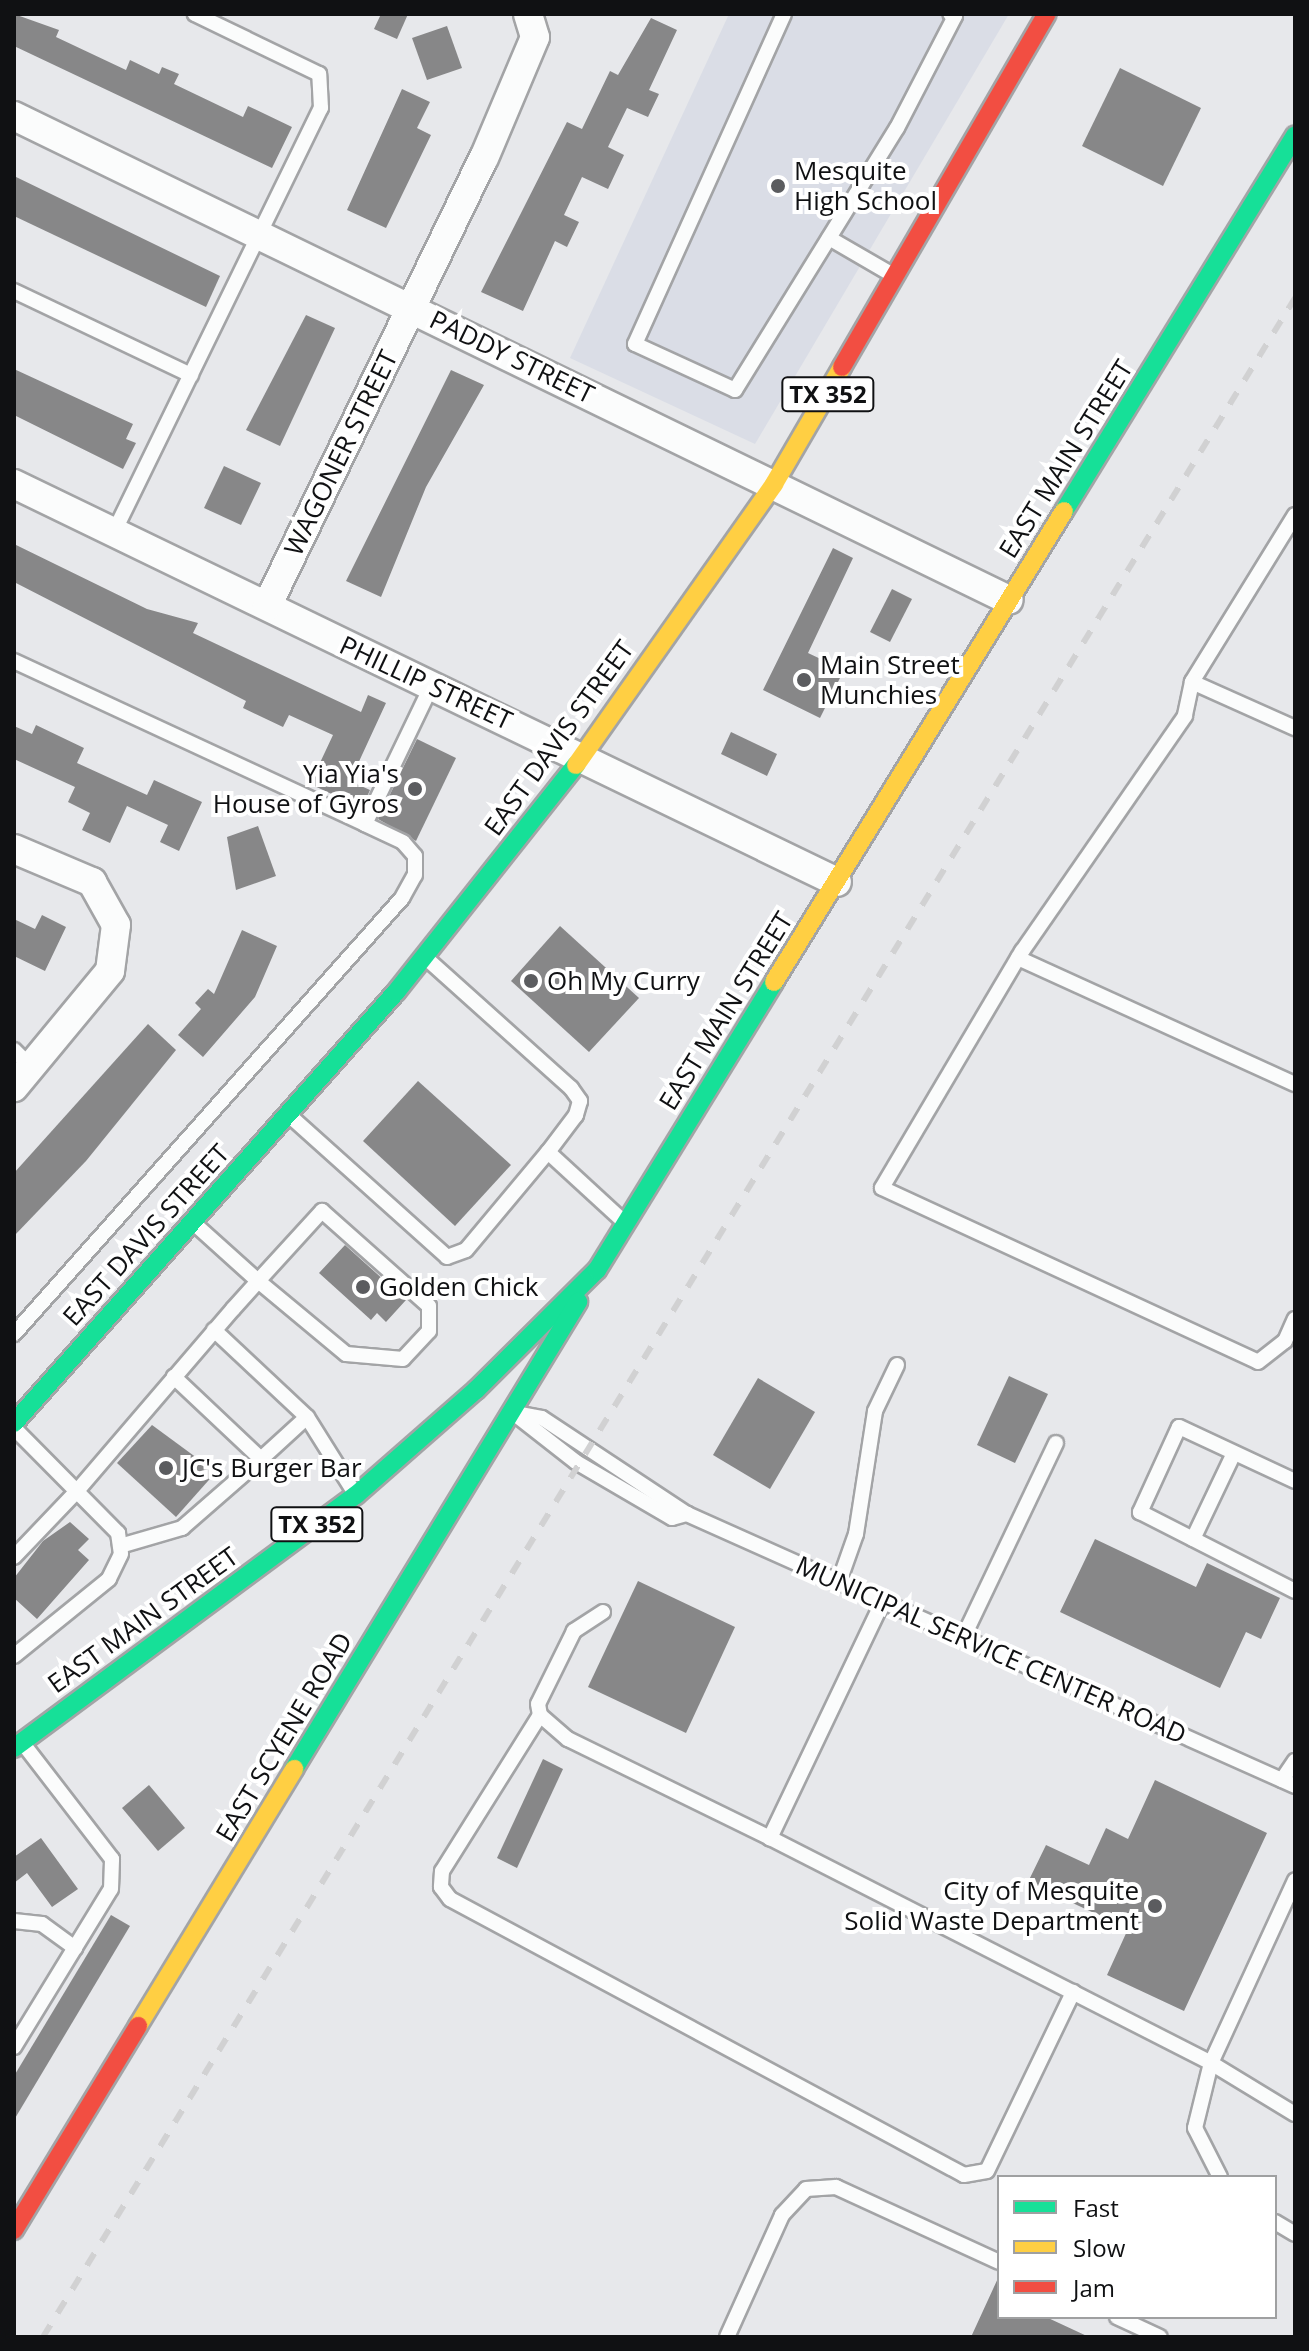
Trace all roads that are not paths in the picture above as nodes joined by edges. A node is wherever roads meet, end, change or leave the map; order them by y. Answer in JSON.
{"nodes":[{"id":1,"x":195,"y":14,"type":"edge"},
{"id":2,"x":784,"y":14,"type":"edge"},
{"id":3,"x":950,"y":14,"type":"edge"},
{"id":4,"x":1047,"y":14,"type":"edge"},
{"id":5,"x":532,"y":26,"type":"edge"},
{"id":6,"x":14,"y":116,"type":"edge"},
{"id":7,"x":1295,"y":135,"type":"edge"},
{"id":8,"x":259,"y":234,"type":"junction"},
{"id":9,"x":829,"y":238,"type":"junction"},
{"id":10,"x":898,"y":278,"type":"junction"},
{"id":11,"x":14,"y":291,"type":"edge"},
{"id":12,"x":411,"y":307,"type":"junction"},
{"id":13,"x":191,"y":375,"type":"junction"},
{"id":14,"x":14,"y":484,"type":"edge"},
{"id":15,"x":774,"y":484,"type":"junction"},
{"id":16,"x":1295,"y":515,"type":"edge"},
{"id":17,"x":114,"y":532,"type":"junction"},
{"id":18,"x":1009,"y":600,"type":"junction"},
{"id":19,"x":267,"y":606,"type":"junction"},
{"id":20,"x":14,"y":661,"type":"edge"},
{"id":21,"x":1192,"y":682,"type":"junction"},
{"id":22,"x":431,"y":687,"type":"junction"},
{"id":23,"x":1295,"y":728,"type":"edge"},
{"id":24,"x":582,"y":757,"type":"junction"},
{"id":25,"x":365,"y":824,"type":"junction"},
{"id":26,"x":14,"y":849,"type":"edge"},
{"id":27,"x":837,"y":882,"type":"junction"},
{"id":28,"x":425,"y":957,"type":"junction"},
{"id":29,"x":1018,"y":958,"type":"junction"},
{"id":30,"x":20,"y":1068,"type":"edge"},
{"id":31,"x":1295,"y":1084,"type":"edge"},
{"id":32,"x":288,"y":1114,"type":"junction"},
{"id":33,"x":548,"y":1152,"type":"junction"},
{"id":34,"x":192,"y":1222,"type":"junction"},
{"id":35,"x":626,"y":1223,"type":"junction"},
{"id":36,"x":597,"y":1270,"type":"junction"},
{"id":37,"x":258,"y":1281,"type":"junction"},
{"id":38,"x":1295,"y":1319,"type":"edge"},
{"id":39,"x":214,"y":1330,"type":"junction"},
{"id":40,"x":14,"y":1334,"type":"edge"},
{"id":41,"x":897,"y":1365,"type":"dead end"},
{"id":42,"x":174,"y":1377,"type":"junction"},
{"id":43,"x":494,"y":1401,"type":"junction"},
{"id":44,"x":307,"y":1417,"type":"junction"},
{"id":45,"x":14,"y":1425,"type":"edge"},
{"id":46,"x":1056,"y":1443,"type":"dead end"},
{"id":47,"x":1234,"y":1453,"type":"junction"},
{"id":48,"x":261,"y":1459,"type":"junction"},
{"id":49,"x":1295,"y":1481,"type":"edge"},
{"id":50,"x":77,"y":1491,"type":"junction"},
{"id":51,"x":356,"y":1495,"type":"junction"},
{"id":52,"x":1193,"y":1539,"type":"junction"},
{"id":53,"x":120,"y":1546,"type":"junction"},
{"id":54,"x":14,"y":1557,"type":"edge"},
{"id":55,"x":839,"y":1582,"type":"junction"},
{"id":56,"x":1295,"y":1591,"type":"edge"},
{"id":57,"x":883,"y":1601,"type":"junction"},
{"id":58,"x":603,"y":1612,"type":"dead end"},
{"id":59,"x":963,"y":1638,"type":"junction"},
{"id":60,"x":14,"y":1656,"type":"edge"},
{"id":61,"x":540,"y":1715,"type":"junction"},
{"id":62,"x":20,"y":1738,"type":"edge"},
{"id":63,"x":1295,"y":1761,"type":"edge"},
{"id":64,"x":1289,"y":1783,"type":"edge"},
{"id":65,"x":770,"y":1838,"type":"junction"},
{"id":66,"x":1295,"y":1880,"type":"edge"},
{"id":67,"x":14,"y":1921,"type":"edge"},
{"id":68,"x":75,"y":1948,"type":"junction"},
{"id":69,"x":1073,"y":1992,"type":"junction"},
{"id":70,"x":14,"y":2047,"type":"edge"},
{"id":71,"x":1211,"y":2063,"type":"junction"},
{"id":72,"x":1295,"y":2114,"type":"edge"},
{"id":73,"x":1219,"y":2175,"type":"edge"},
{"id":74,"x":1277,"y":2223,"type":"edge"},
{"id":75,"x":14,"y":2230,"type":"edge"},
{"id":76,"x":1295,"y":2234,"type":"edge"},
{"id":77,"x":997,"y":2261,"type":"edge"},
{"id":78,"x":1121,"y":2319,"type":"edge"},
{"id":79,"x":727,"y":2337,"type":"edge"},
{"id":80,"x":1160,"y":2337,"type":"edge"}],
"edges":[{"from":1,"to":8,"type":"lane"},
{"from":2,"to":9,"type":"lane"},
{"from":3,"to":9,"type":"lane"},
{"from":4,"to":10,"type":"main road","name":"EAST DAVIS STREET","number":"TX 352"},
{"from":5,"to":12,"type":"street","name":"WAGONER STREET"},
{"from":6,"to":8,"type":"street","name":"PADDY STREET"},
{"from":7,"to":18,"type":"main road","name":"EAST MAIN STREET","number":"TX 352"},
{"from":8,"to":12,"type":"street","name":"PADDY STREET"},
{"from":8,"to":13,"type":"lane"},
{"from":9,"to":10,"type":"lane"},
{"from":10,"to":15,"type":"main road","name":"EAST DAVIS STREET","number":"TX 352"},
{"from":11,"to":13,"type":"lane"},
{"from":12,"to":15,"type":"street","name":"PADDY STREET"},
{"from":12,"to":19,"type":"street","name":"WAGONER STREET"},
{"from":13,"to":17,"type":"lane"},
{"from":14,"to":17,"type":"street","name":"PHILLIP STREET"},
{"from":15,"to":18,"type":"street","name":"PADDY STREET"},
{"from":15,"to":24,"type":"main road","name":"EAST DAVIS STREET","number":"TX 352"},
{"from":16,"to":21,"type":"lane"},
{"from":17,"to":19,"type":"street","name":"PHILLIP STREET"},
{"from":18,"to":27,"type":"main road","name":"EAST MAIN STREET","number":"TX 352"},
{"from":19,"to":22,"type":"street","name":"PHILLIP STREET"},
{"from":20,"to":25,"type":"lane"},
{"from":21,"to":23,"type":"lane"},
{"from":21,"to":29,"type":"lane"},
{"from":22,"to":24,"type":"street","name":"PHILLIP STREET"},
{"from":22,"to":25,"type":"lane"},
{"from":24,"to":27,"type":"street","name":"PHILLIP STREET"},
{"from":24,"to":28,"type":"main road","name":"EAST DAVIS STREET","number":"TX 352"},
{"from":25,"to":40,"type":"lane"},
{"from":26,"to":30,"type":"street"},
{"from":27,"to":35,"type":"main road","name":"EAST MAIN STREET","number":"TX 352"},
{"from":28,"to":32,"type":"main road","name":"EAST DAVIS STREET","number":"TX 352"},
{"from":28,"to":33,"type":"lane"},
{"from":29,"to":31,"type":"lane"},
{"from":29,"to":38,"type":"lane"},
{"from":32,"to":33,"type":"lane"},
{"from":32,"to":34,"type":"main road","name":"EAST DAVIS STREET","number":"TX 352"},
{"from":33,"to":35,"type":"lane"},
{"from":34,"to":37,"type":"lane"},
{"from":34,"to":45,"type":"main road","name":"EAST DAVIS STREET","number":"TX 352"},
{"from":35,"to":36,"type":"main road","name":"EAST MAIN STREET","number":"TX 352"},
{"from":36,"to":43,"type":"main road","name":"EAST MAIN STREET","number":"TX 352"},
{"from":36,"to":43,"type":"main road","name":"EAST SCYENE ROAD"},
{"from":37,"to":37,"type":"lane"},
{"from":37,"to":39,"type":"lane"},
{"from":39,"to":42,"type":"lane"},
{"from":39,"to":44,"type":"lane"},
{"from":41,"to":55,"type":"lane"},
{"from":42,"to":48,"type":"lane"},
{"from":42,"to":50,"type":"lane"},
{"from":43,"to":51,"type":"main road","name":"EAST MAIN STREET","number":"TX 352"},
{"from":43,"to":55,"type":"lane","name":"MUNICIPAL SERVICE CENTER ROAD"},
{"from":43,"to":75,"type":"main road","name":"EAST SCYENE ROAD"},
{"from":44,"to":48,"type":"lane"},
{"from":44,"to":51,"type":"lane"},
{"from":45,"to":50,"type":"lane"},
{"from":46,"to":59,"type":"lane"},
{"from":47,"to":49,"type":"lane"},
{"from":47,"to":52,"type":"lane"},
{"from":47,"to":52,"type":"lane"},
{"from":48,"to":53,"type":"lane"},
{"from":50,"to":53,"type":"lane"},
{"from":50,"to":54,"type":"lane"},
{"from":51,"to":62,"type":"main road","name":"EAST MAIN STREET","number":"TX 352"},
{"from":52,"to":56,"type":"lane"},
{"from":53,"to":60,"type":"lane"},
{"from":55,"to":57,"type":"lane","name":"MUNICIPAL SERVICE CENTER ROAD"},
{"from":57,"to":59,"type":"lane","name":"MUNICIPAL SERVICE CENTER ROAD"},
{"from":57,"to":65,"type":"lane"},
{"from":58,"to":61,"type":"lane"},
{"from":59,"to":64,"type":"lane","name":"MUNICIPAL SERVICE CENTER ROAD"},
{"from":61,"to":65,"type":"lane"},
{"from":61,"to":69,"type":"lane"},
{"from":62,"to":68,"type":"lane"},
{"from":63,"to":64,"type":"lane"},
{"from":65,"to":69,"type":"lane"},
{"from":66,"to":71,"type":"lane"},
{"from":67,"to":68,"type":"lane"},
{"from":68,"to":70,"type":"lane"},
{"from":69,"to":71,"type":"lane"},
{"from":71,"to":72,"type":"lane"},
{"from":71,"to":73,"type":"lane"},
{"from":74,"to":76,"type":"lane"},
{"from":77,"to":79,"type":"lane"},
{"from":78,"to":80,"type":"lane"}]}
